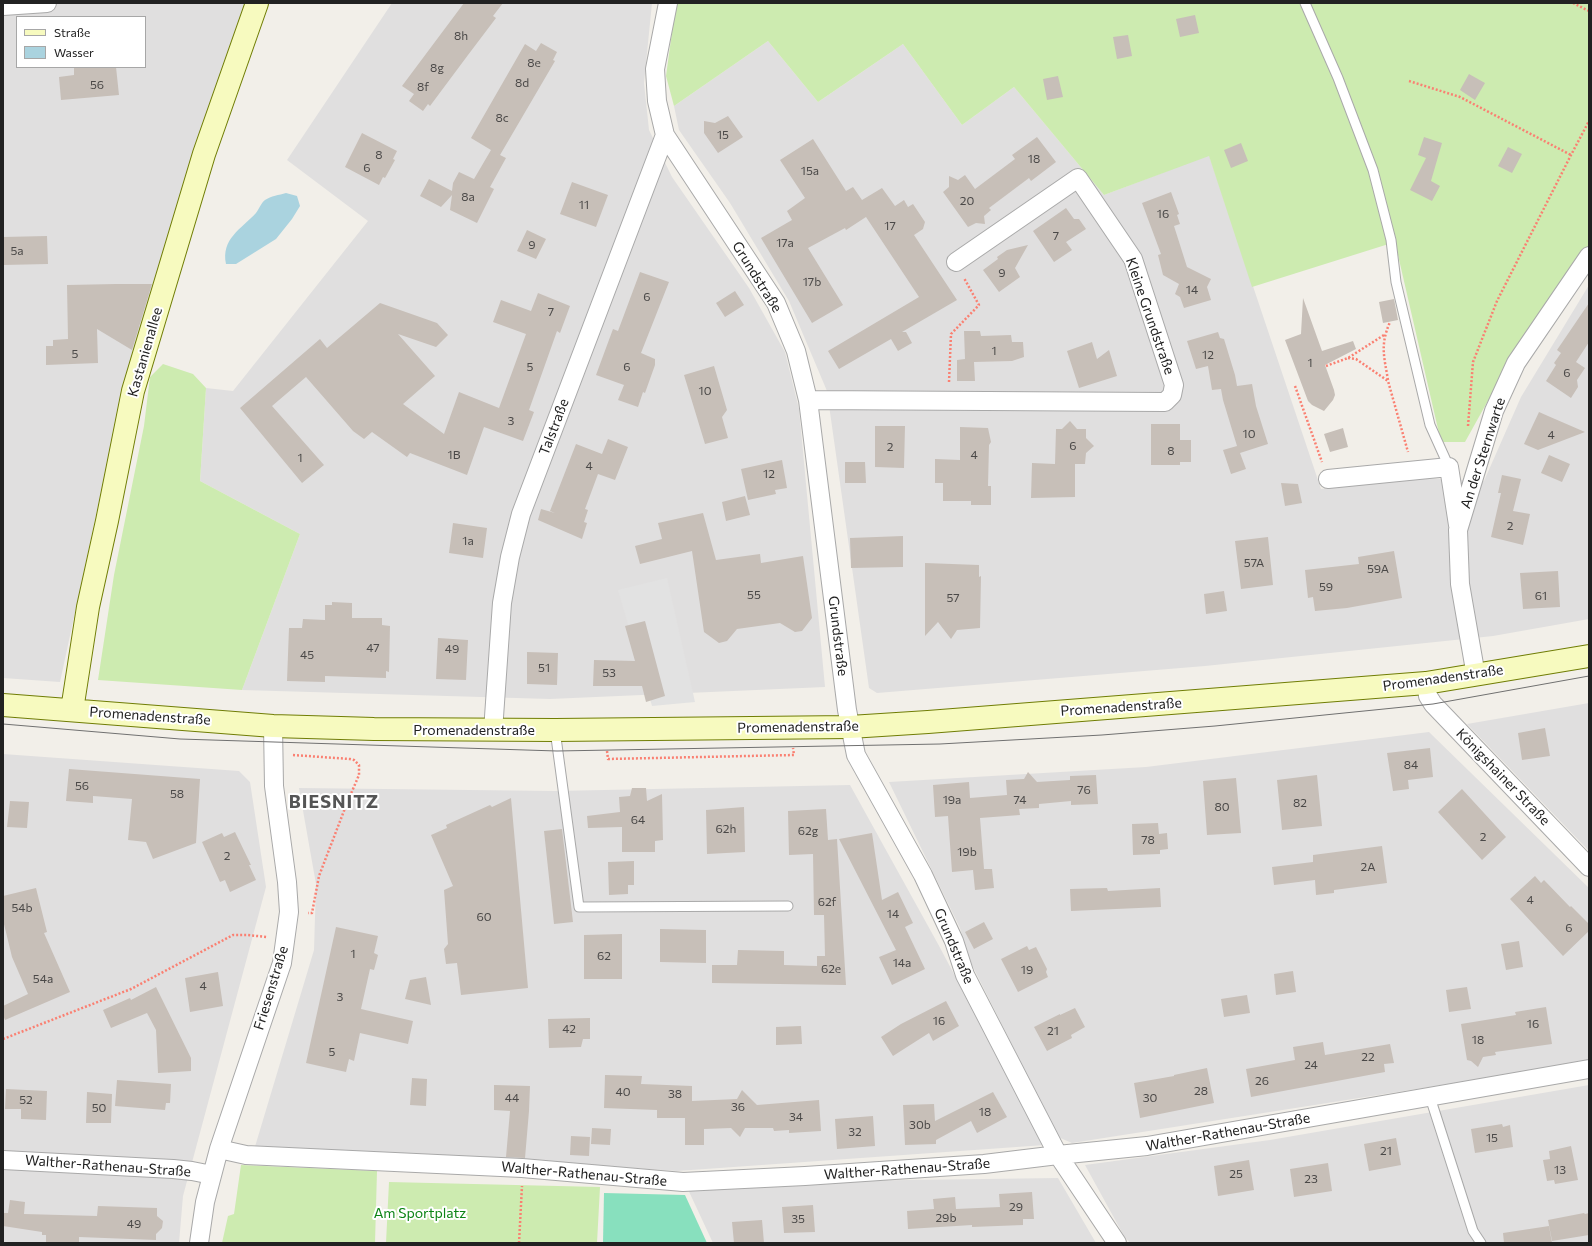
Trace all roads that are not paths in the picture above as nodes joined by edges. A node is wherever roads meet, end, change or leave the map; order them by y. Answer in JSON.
{"nodes":[{"id":1,"x":47,"y":3,"type":"edge"},
{"id":2,"x":257,"y":3,"type":"edge"},
{"id":3,"x":668,"y":3,"type":"edge"},
{"id":4,"x":1305,"y":3,"type":"edge"},
{"id":5,"x":3,"y":6,"type":"edge"},
{"id":6,"x":665,"y":135,"type":"junction"},
{"id":7,"x":1589,"y":256,"type":"edge"},
{"id":8,"x":956,"y":262,"type":"road end"},
{"id":9,"x":808,"y":400,"type":"junction"},
{"id":10,"x":1448,"y":467,"type":"junction"},
{"id":11,"x":1328,"y":479,"type":"road end"},
{"id":12,"x":1458,"y":530,"type":"junction"},
{"id":13,"x":1589,"y":656,"type":"edge"},
{"id":14,"x":1476,"y":676,"type":"junction"},
{"id":15,"x":1426,"y":684,"type":"junction"},
{"id":16,"x":3,"y":705,"type":"edge"},
{"id":17,"x":72,"y":710,"type":"junction"},
{"id":18,"x":273,"y":726,"type":"junction"},
{"id":19,"x":850,"y":727,"type":"junction"},
{"id":20,"x":555,"y":730,"type":"junction"},
{"id":21,"x":493,"y":731,"type":"junction"},
{"id":22,"x":1589,"y":867,"type":"edge"},
{"id":23,"x":788,"y":906,"type":"dead end"},
{"id":24,"x":1589,"y":1070,"type":"edge"},
{"id":25,"x":1430,"y":1097,"type":"junction"},
{"id":26,"x":219,"y":1149,"type":"junction"},
{"id":27,"x":1058,"y":1155,"type":"junction"},
{"id":28,"x":3,"y":1160,"type":"edge"},
{"id":29,"x":212,"y":1175,"type":"junction"},
{"id":30,"x":198,"y":1243,"type":"edge"},
{"id":31,"x":1117,"y":1243,"type":"edge"},
{"id":32,"x":1482,"y":1243,"type":"edge"}],
"edges":[{"from":1,"to":5,"type":"street"},
{"from":2,"to":17,"type":"main road","name":"Kastanienallee"},
{"from":3,"to":6,"type":"street","name":"Grundstraße"},
{"from":4,"to":10,"type":"lane"},
{"from":6,"to":9,"type":"street","name":"Grundstraße"},
{"from":6,"to":21,"type":"street","name":"Talstraße"},
{"from":7,"to":12,"type":"street","name":"An der Sternwarte"},
{"from":8,"to":9,"type":"street","name":"Kleine Grundstraße"},
{"from":9,"to":19,"type":"street","name":"Grundstraße"},
{"from":10,"to":11,"type":"street","name":"An der Sternwarte"},
{"from":10,"to":12,"type":"street","name":"An der Sternwarte"},
{"from":12,"to":14,"type":"street","name":"An der Sternwarte"},
{"from":13,"to":14,"type":"main road","name":"Promenadenstraße"},
{"from":14,"to":15,"type":"main road","name":"Promenadenstraße"},
{"from":15,"to":19,"type":"main road","name":"Promenadenstraße"},
{"from":15,"to":22,"type":"street","name":"Königshainer Straße"},
{"from":16,"to":17,"type":"main road","name":"Promenadenstraße"},
{"from":17,"to":18,"type":"main road","name":"Promenadenstraße"},
{"from":18,"to":21,"type":"main road","name":"Promenadenstraße"},
{"from":18,"to":26,"type":"street","name":"Friesenstraße"},
{"from":19,"to":20,"type":"main road","name":"Promenadenstraße"},
{"from":19,"to":27,"type":"street","name":"Grundstraße"},
{"from":20,"to":21,"type":"main road","name":"Promenadenstraße"},
{"from":20,"to":23,"type":"lane"},
{"from":24,"to":25,"type":"street","name":"Walther-Rathenau-Straße"},
{"from":25,"to":27,"type":"street","name":"Walther-Rathenau-Straße"},
{"from":25,"to":32,"type":"lane"},
{"from":26,"to":27,"type":"street","name":"Walther-Rathenau-Straße"},
{"from":26,"to":29,"type":"street","name":"Friesenstraße"},
{"from":27,"to":31,"type":"street","name":"Grundstraße"},
{"from":28,"to":29,"type":"street","name":"Walther-Rathenau-Straße"},
{"from":29,"to":30,"type":"street","name":"Friesenstraße"}]}
